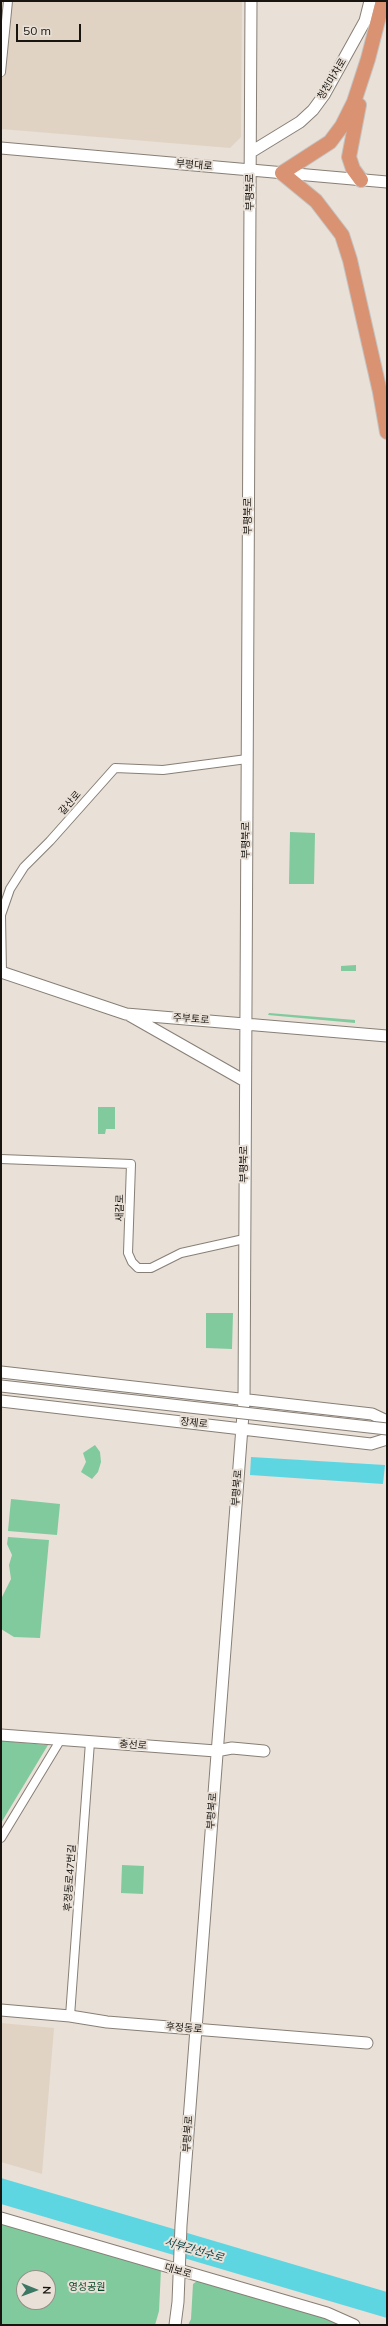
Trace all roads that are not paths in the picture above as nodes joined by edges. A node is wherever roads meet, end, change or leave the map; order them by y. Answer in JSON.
{"nodes":[{"id":1,"x":8,"y":1,"type":"edge"},
{"id":2,"x":252,"y":1,"type":"edge"},
{"id":3,"x":370,"y":1,"type":"edge"},
{"id":4,"x":384,"y":1,"type":"edge"},
{"id":5,"x":368,"y":59,"type":"junction"},
{"id":6,"x":1,"y":72,"type":"edge"},
{"id":7,"x":1,"y":148,"type":"edge"},
{"id":8,"x":250,"y":152,"type":"junction"},
{"id":9,"x":250,"y":170,"type":"junction"},
{"id":10,"x":282,"y":173,"type":"junction"},
{"id":11,"x":361,"y":180,"type":"junction"},
{"id":12,"x":383,"y":181,"type":"edge"},
{"id":13,"x":387,"y":432,"type":"edge"},
{"id":14,"x":247,"y":759,"type":"junction"},
{"id":15,"x":4,"y":894,"type":"edge"},
{"id":16,"x":2,"y":972,"type":"edge"},
{"id":17,"x":126,"y":1014,"type":"junction"},
{"id":18,"x":245,"y":1023,"type":"junction"},
{"id":19,"x":387,"y":1036,"type":"edge"},
{"id":20,"x":245,"y":1081,"type":"junction"},
{"id":21,"x":1,"y":1159,"type":"edge"},
{"id":22,"x":244,"y":1239,"type":"junction"},
{"id":23,"x":1,"y":1372,"type":"edge"},
{"id":24,"x":1,"y":1386,"type":"edge"},
{"id":25,"x":1,"y":1401,"type":"edge"},
{"id":26,"x":244,"y":1401,"type":"junction"},
{"id":27,"x":387,"y":1421,"type":"edge"},
{"id":28,"x":242,"y":1429,"type":"junction"},
{"id":29,"x":387,"y":1429,"type":"edge"},
{"id":30,"x":387,"y":1439,"type":"edge"},
{"id":31,"x":1,"y":1735,"type":"edge"},
{"id":32,"x":62,"y":1739,"type":"junction"},
{"id":33,"x":90,"y":1742,"type":"junction"},
{"id":34,"x":216,"y":1751,"type":"junction"},
{"id":35,"x":264,"y":1751,"type":"dead end"},
{"id":36,"x":1,"y":1838,"type":"edge"},
{"id":37,"x":1,"y":2010,"type":"edge"},
{"id":38,"x":70,"y":2016,"type":"junction"},
{"id":39,"x":196,"y":2029,"type":"junction"},
{"id":40,"x":367,"y":2043,"type":"dead end"},
{"id":41,"x":1,"y":2218,"type":"edge"},
{"id":42,"x":180,"y":2268,"type":"junction"},
{"id":43,"x":175,"y":2325,"type":"edge"},
{"id":44,"x":354,"y":2325,"type":"edge"}],
"edges":[{"from":1,"to":6,"type":"street"},
{"from":2,"to":8,"type":"street","name":"부평북로"},
{"from":3,"to":8,"type":"street","name":"청천마차로"},
{"from":4,"to":5,"type":"highway"},
{"from":5,"to":10,"type":"highway"},
{"from":5,"to":11,"type":"highway"},
{"from":7,"to":9,"type":"street","name":"부평대로"},
{"from":8,"to":9,"type":"street","name":"부평북로"},
{"from":9,"to":10,"type":"street","name":"부평대로"},
{"from":9,"to":14,"type":"street","name":"부평북로"},
{"from":10,"to":11,"type":"street","name":"부평대로"},
{"from":10,"to":13,"type":"highway"},
{"from":11,"to":12,"type":"street","name":"부평대로"},
{"from":14,"to":15,"type":"street","name":"갈산로"},
{"from":14,"to":18,"type":"street","name":"부평북로"},
{"from":15,"to":16,"type":"street","name":"갈산로"},
{"from":16,"to":17,"type":"street","name":"주부토로"},
{"from":17,"to":18,"type":"street","name":"주부토로"},
{"from":17,"to":20,"type":"street"},
{"from":18,"to":19,"type":"street","name":"주부토로"},
{"from":18,"to":20,"type":"street","name":"부평북로"},
{"from":20,"to":22,"type":"street","name":"부평북로"},
{"from":21,"to":22,"type":"street","name":"새갈로"},
{"from":22,"to":26,"type":"street","name":"부평북로"},
{"from":23,"to":26,"type":"street"},
{"from":24,"to":29,"type":"street","name":"장제로","bridge":true},
{"from":25,"to":28,"type":"street","name":"장제로"},
{"from":26,"to":27,"type":"street"},
{"from":26,"to":28,"type":"street","name":"부평북로"},
{"from":28,"to":30,"type":"street","name":"장제로"},
{"from":28,"to":34,"type":"street","name":"부평북로"},
{"from":31,"to":32,"type":"street","name":"충선로"},
{"from":32,"to":33,"type":"street","name":"충선로"},
{"from":32,"to":36,"type":"street"},
{"from":33,"to":34,"type":"street","name":"충선로"},
{"from":33,"to":38,"type":"street","name":"후정동로47번길"},
{"from":34,"to":35,"type":"street","name":"충선로"},
{"from":34,"to":39,"type":"street","name":"부평북로"},
{"from":37,"to":38,"type":"street","name":"후정동로"},
{"from":38,"to":39,"type":"street","name":"후정동로"},
{"from":39,"to":40,"type":"street","name":"후정동로"},
{"from":39,"to":42,"type":"street","name":"부평북로"},
{"from":41,"to":42,"type":"street","name":"대보로"},
{"from":42,"to":43,"type":"street","name":"부평북로"},
{"from":42,"to":44,"type":"street","name":"대보로"}]}
